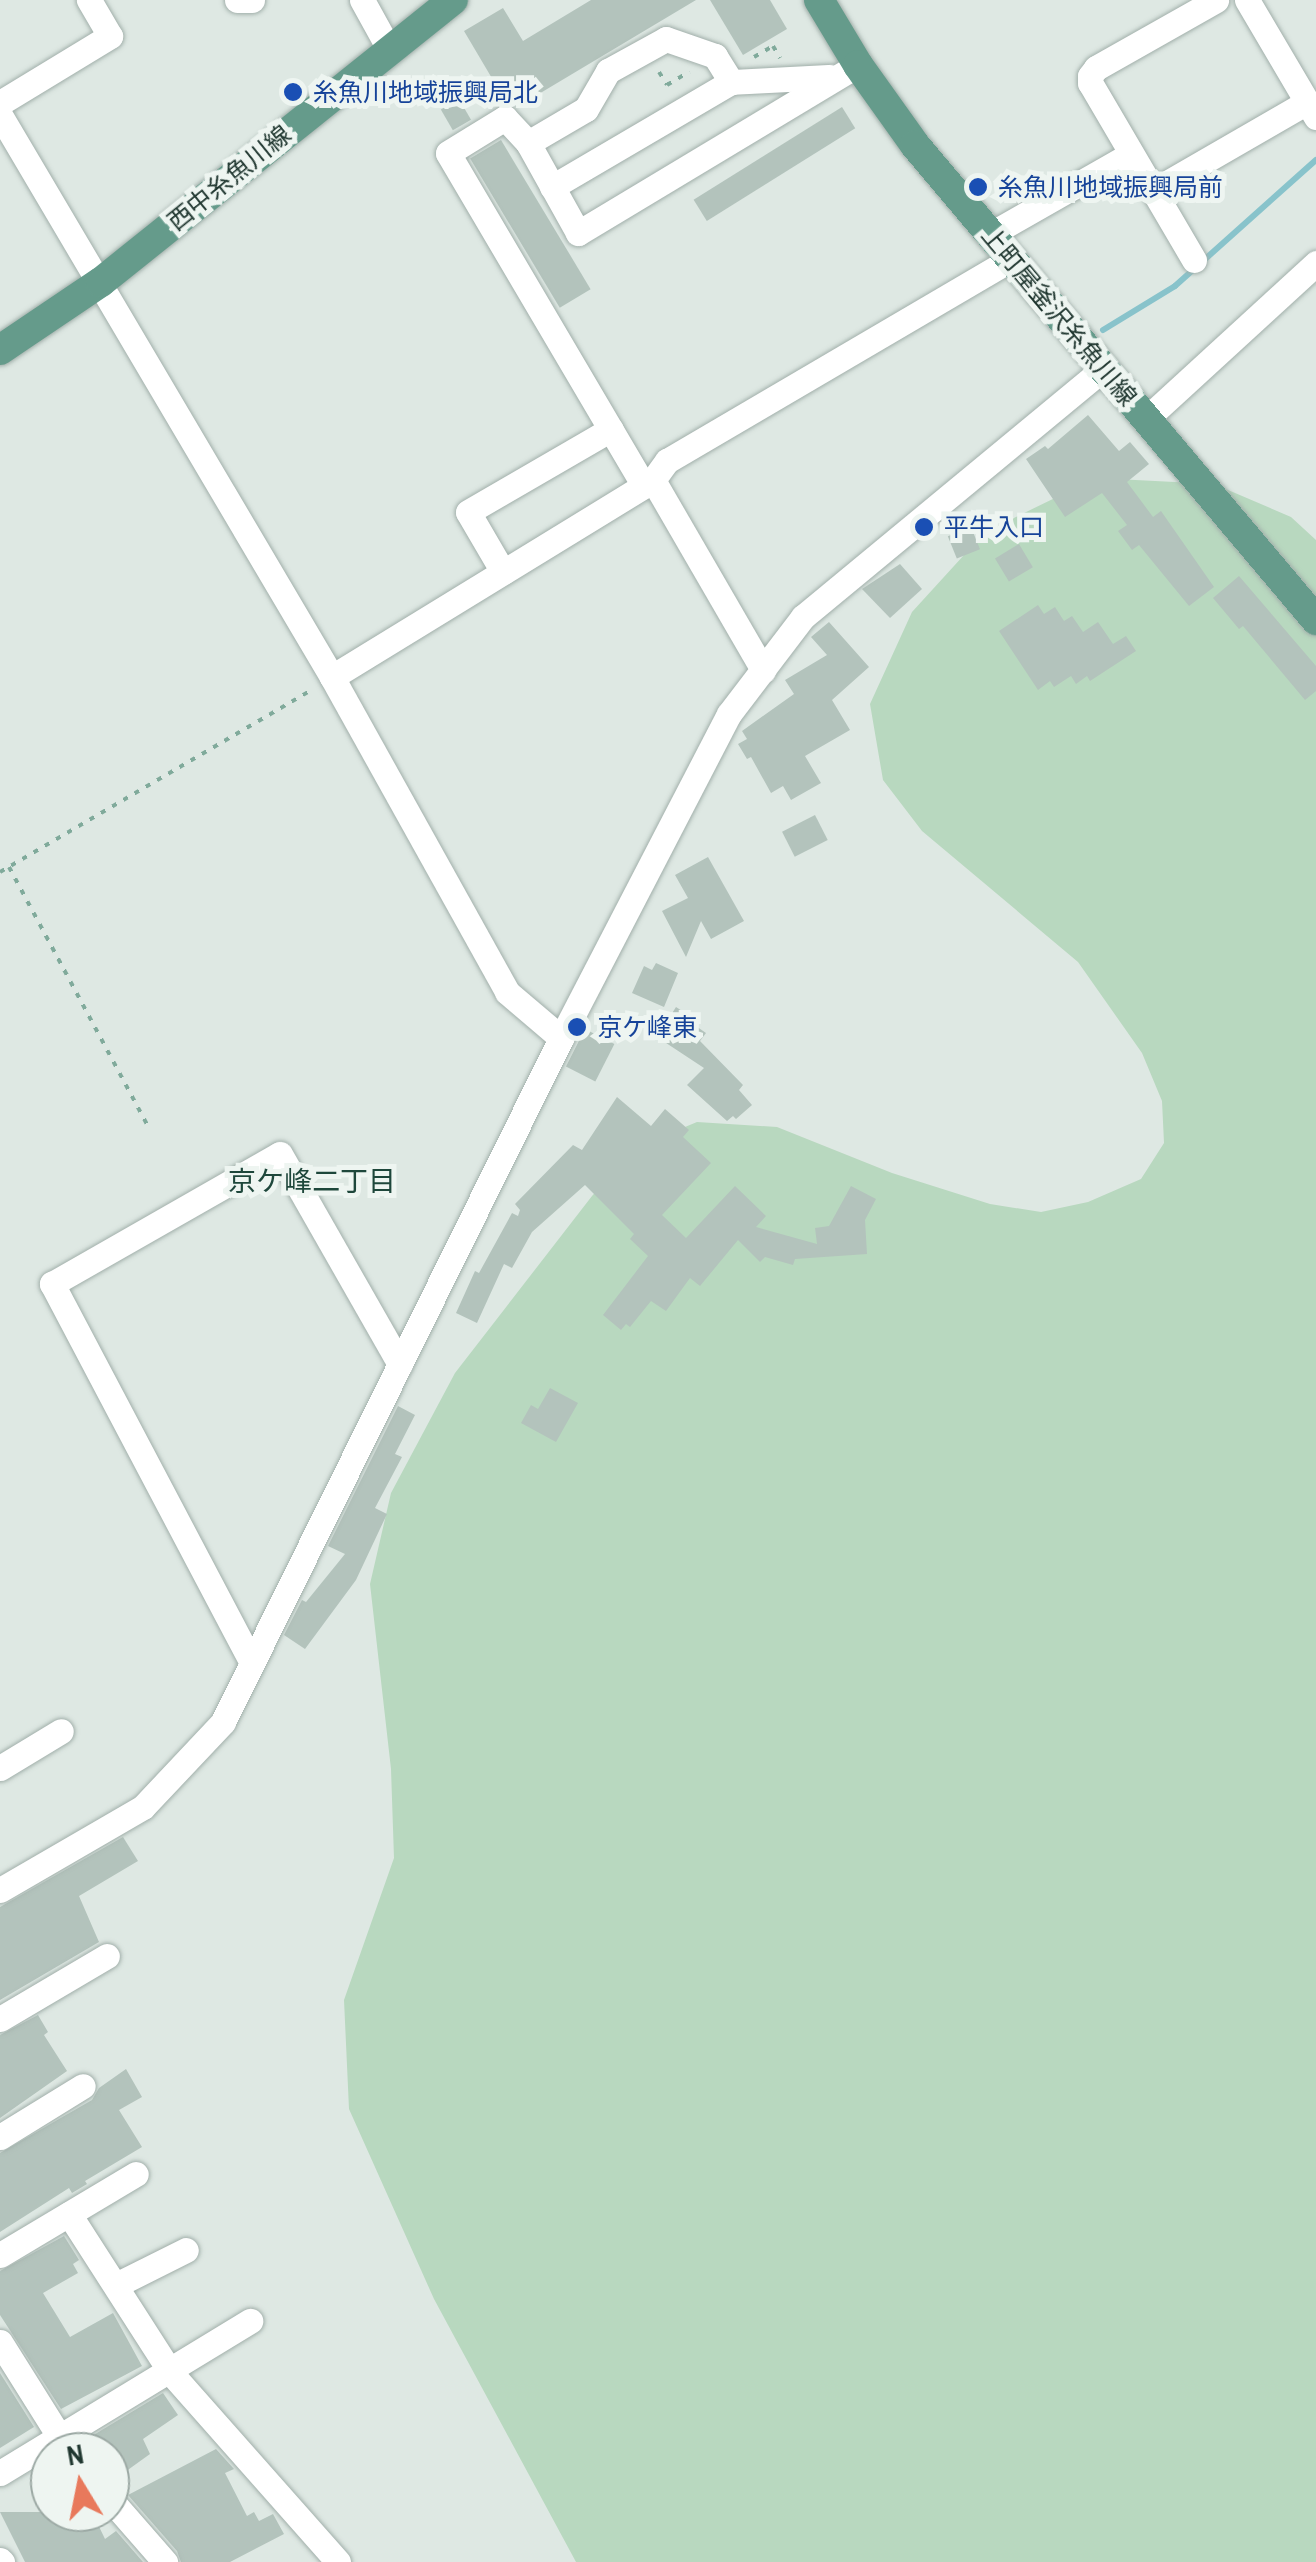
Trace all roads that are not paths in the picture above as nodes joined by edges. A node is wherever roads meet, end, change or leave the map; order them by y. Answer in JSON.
{"nodes":[{"id":1,"x":88,"y":0,"type":"edge"},
{"id":2,"x":237,"y":0,"type":"edge"},
{"id":3,"x":252,"y":0,"type":"edge"},
{"id":4,"x":362,"y":0,"type":"edge"},
{"id":5,"x":453,"y":0,"type":"edge"},
{"id":6,"x":819,"y":0,"type":"edge"},
{"id":7,"x":1216,"y":0,"type":"edge"},
{"id":8,"x":1246,"y":0,"type":"edge"},
{"id":9,"x":389,"y":49,"type":"junction"},
{"id":10,"x":849,"y":70,"type":"junction"},
{"id":11,"x":731,"y":82,"type":"junction"},
{"id":12,"x":0,"y":103,"type":"edge"},
{"id":13,"x":1312,"y":110,"type":"edge"},
{"id":14,"x":0,"y":115,"type":"edge"},
{"id":15,"x":528,"y":143,"type":"junction"},
{"id":16,"x":1131,"y":154,"type":"junction"},
{"id":17,"x":552,"y":187,"type":"junction"},
{"id":18,"x":1153,"y":191,"type":"junction"},
{"id":19,"x":989,"y":235,"type":"junction"},
{"id":20,"x":1010,"y":260,"type":"junction"},
{"id":21,"x":1194,"y":260,"type":"dead end"},
{"id":22,"x":1316,"y":263,"type":"edge"},
{"id":23,"x":100,"y":282,"type":"junction"},
{"id":24,"x":0,"y":350,"type":"edge"},
{"id":25,"x":1103,"y":369,"type":"junction"},
{"id":26,"x":1146,"y":419,"type":"junction"},
{"id":27,"x":612,"y":429,"type":"junction"},
{"id":28,"x":648,"y":483,"type":"junction"},
{"id":29,"x":503,"y":572,"type":"junction"},
{"id":30,"x":1316,"y":620,"type":"edge"},
{"id":31,"x":763,"y":670,"type":"junction"},
{"id":32,"x":332,"y":677,"type":"junction"},
{"id":33,"x":561,"y":1038,"type":"junction"},
{"id":34,"x":400,"y":1364,"type":"junction"},
{"id":35,"x":252,"y":1663,"type":"junction"},
{"id":36,"x":61,"y":1732,"type":"dead end"},
{"id":37,"x":0,"y":1768,"type":"edge"},
{"id":38,"x":0,"y":1890,"type":"edge"},
{"id":39,"x":106,"y":1956,"type":"dead end"},
{"id":40,"x":0,"y":2019,"type":"edge"},
{"id":41,"x":84,"y":2086,"type":"dead end"},
{"id":42,"x":0,"y":2136,"type":"edge"},
{"id":43,"x":136,"y":2174,"type":"dead end"},
{"id":44,"x":69,"y":2214,"type":"junction"},
{"id":45,"x":186,"y":2250,"type":"dead end"},
{"id":46,"x":0,"y":2255,"type":"edge"},
{"id":47,"x":116,"y":2285,"type":"junction"},
{"id":48,"x":250,"y":2321,"type":"dead end"},
{"id":49,"x":0,"y":2342,"type":"edge"},
{"id":50,"x":170,"y":2373,"type":"junction"},
{"id":51,"x":55,"y":2432,"type":"edge"},
{"id":52,"x":82,"y":2432,"type":"edge"},
{"id":53,"x":30,"y":2460,"type":"edge"},
{"id":54,"x":0,"y":2473,"type":"edge"},
{"id":55,"x":130,"y":2522,"type":"edge"},
{"id":56,"x":165,"y":2562,"type":"edge"},
{"id":57,"x":338,"y":2562,"type":"edge"}],
"edges":[{"from":1,"to":12,"type":"street"},
{"from":2,"to":3,"type":"street"},
{"from":4,"to":9,"type":"street"},
{"from":5,"to":9,"type":"main road","name":"西中糸魚川線"},
{"from":6,"to":10,"type":"main road","name":"上町屋釜沢糸魚川線"},
{"from":7,"to":16,"type":"street"},
{"from":8,"to":13,"type":"street"},
{"from":9,"to":23,"type":"main road","name":"西中糸魚川線"},
{"from":10,"to":11,"type":"street"},
{"from":10,"to":17,"type":"street"},
{"from":10,"to":19,"type":"main road","name":"上町屋釜沢糸魚川線"},
{"from":11,"to":15,"type":"street"},
{"from":11,"to":17,"type":"street"},
{"from":13,"to":18,"type":"street"},
{"from":14,"to":23,"type":"street"},
{"from":15,"to":17,"type":"street"},
{"from":15,"to":27,"type":"street"},
{"from":16,"to":18,"type":"street"},
{"from":16,"to":19,"type":"street"},
{"from":18,"to":21,"type":"street"},
{"from":19,"to":20,"type":"main road","name":"上町屋釜沢糸魚川線"},
{"from":20,"to":25,"type":"main road","name":"上町屋釜沢糸魚川線"},
{"from":20,"to":28,"type":"street"},
{"from":22,"to":26,"type":"street"},
{"from":23,"to":24,"type":"main road","name":"西中糸魚川線"},
{"from":23,"to":32,"type":"street"},
{"from":25,"to":26,"type":"main road","name":"上町屋釜沢糸魚川線"},
{"from":25,"to":31,"type":"street"},
{"from":26,"to":30,"type":"main road","name":"上町屋釜沢糸魚川線"},
{"from":27,"to":28,"type":"street"},
{"from":27,"to":29,"type":"street"},
{"from":28,"to":29,"type":"street"},
{"from":28,"to":31,"type":"street"},
{"from":29,"to":32,"type":"street"},
{"from":31,"to":33,"type":"street"},
{"from":32,"to":33,"type":"street"},
{"from":33,"to":34,"type":"street"},
{"from":34,"to":35,"type":"street"},
{"from":34,"to":35,"type":"street"},
{"from":35,"to":38,"type":"street"},
{"from":36,"to":37,"type":"street"},
{"from":39,"to":40,"type":"street"},
{"from":41,"to":42,"type":"street"},
{"from":43,"to":44,"type":"street"},
{"from":44,"to":46,"type":"street"},
{"from":44,"to":47,"type":"street"},
{"from":45,"to":47,"type":"street"},
{"from":47,"to":50,"type":"street"},
{"from":48,"to":50,"type":"street"},
{"from":49,"to":51,"type":"street"},
{"from":50,"to":52,"type":"street"},
{"from":50,"to":57,"type":"street"},
{"from":53,"to":54,"type":"street"},
{"from":55,"to":56,"type":"street"}]}
